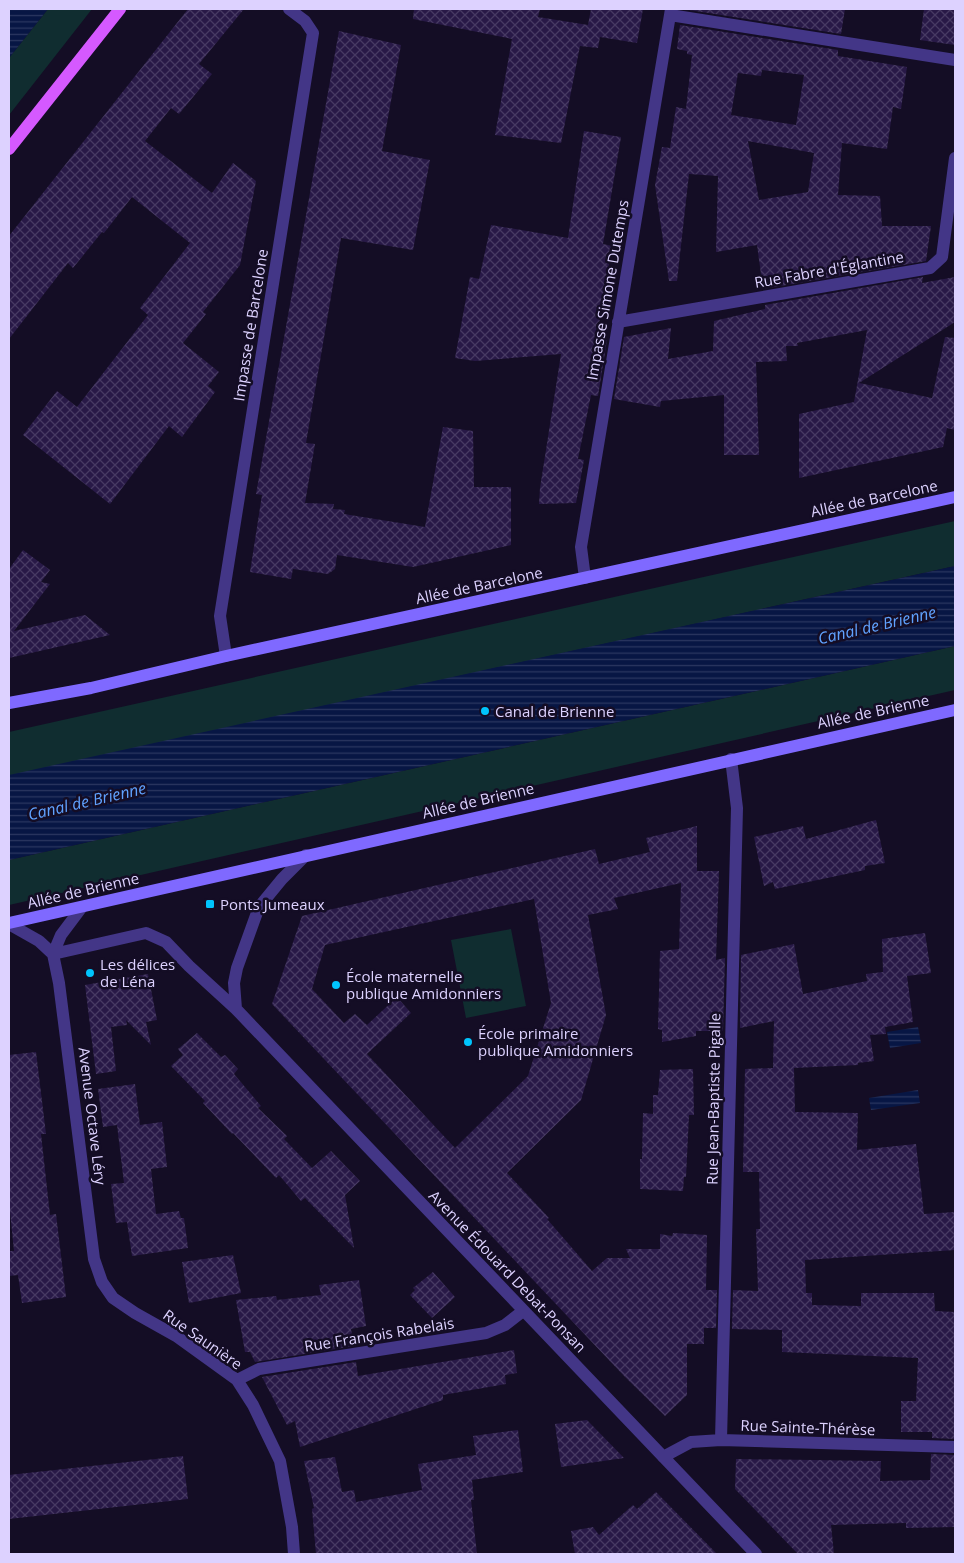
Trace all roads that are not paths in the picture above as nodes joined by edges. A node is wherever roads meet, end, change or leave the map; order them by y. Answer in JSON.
{"nodes":[{"id":1,"x":120,"y":9,"type":"edge"},
{"id":2,"x":289,"y":9,"type":"edge"},
{"id":3,"x":671,"y":12,"type":"edge"},
{"id":4,"x":955,"y":60,"type":"edge"},
{"id":5,"x":9,"y":149,"type":"edge"},
{"id":6,"x":955,"y":158,"type":"edge"},
{"id":7,"x":618,"y":322,"type":"junction"},
{"id":8,"x":955,"y":497,"type":"edge"},
{"id":9,"x":585,"y":578,"type":"junction"},
{"id":10,"x":226,"y":656,"type":"junction"},
{"id":11,"x":9,"y":703,"type":"edge"},
{"id":12,"x":955,"y":710,"type":"edge"},
{"id":13,"x":731,"y":760,"type":"junction"},
{"id":14,"x":306,"y":856,"type":"junction"},
{"id":15,"x":82,"y":907,"type":"junction"},
{"id":16,"x":9,"y":924,"type":"edge"},
{"id":17,"x":54,"y":954,"type":"junction"},
{"id":18,"x":236,"y":1009,"type":"junction"},
{"id":19,"x":102,"y":1282,"type":"joint"},
{"id":20,"x":523,"y":1310,"type":"junction"},
{"id":21,"x":236,"y":1380,"type":"junction"},
{"id":22,"x":721,"y":1440,"type":"junction"},
{"id":23,"x":955,"y":1448,"type":"edge"},
{"id":24,"x":663,"y":1457,"type":"junction"},
{"id":25,"x":294,"y":1554,"type":"edge"},
{"id":26,"x":756,"y":1554,"type":"edge"}],
"edges":[{"from":1,"to":5,"type":"main road"},
{"from":2,"to":10,"type":"street","name":"Impasse de Barcelone"},
{"from":3,"to":4,"type":"street"},
{"from":3,"to":7,"type":"street","name":"Impasse Simone Dutemps"},
{"from":6,"to":7,"type":"street","name":"Rue Fabre d'Églantine"},
{"from":7,"to":9,"type":"street","name":"Impasse Simone Dutemps"},
{"from":8,"to":9,"type":"main road","name":"Allée de Barcelone"},
{"from":9,"to":10,"type":"main road","name":"Allée de Barcelone"},
{"from":10,"to":11,"type":"main road","name":"Allée de Barcelone"},
{"from":12,"to":13,"type":"main road","name":"Allée de Brienne"},
{"from":13,"to":14,"type":"main road","name":"Allée de Brienne"},
{"from":13,"to":22,"type":"street","name":"Rue Jean-Baptiste Pigalle"},
{"from":14,"to":15,"type":"main road","name":"Allée de Brienne"},
{"from":14,"to":18,"type":"street"},
{"from":15,"to":16,"type":"main road","name":"Allée de Brienne"},
{"from":15,"to":17,"type":"street"},
{"from":16,"to":17,"type":"street"},
{"from":17,"to":18,"type":"street","name":"Avenue Édouard Debat-Ponsan"},
{"from":17,"to":19,"type":"street","name":"Avenue Octave Léry"},
{"from":18,"to":20,"type":"street","name":"Avenue Édouard Debat-Ponsan"},
{"from":19,"to":21,"type":"street","name":"Rue Saunière"},
{"from":20,"to":21,"type":"street","name":"Rue François Rabelais"},
{"from":20,"to":24,"type":"street","name":"Avenue Édouard Debat-Ponsan"},
{"from":21,"to":25,"type":"street","name":"Rue Saunière"},
{"from":22,"to":23,"type":"street","name":"Rue Sainte-Thérèse"},
{"from":22,"to":24,"type":"street","name":"Rue Sainte-Thérèse"},
{"from":24,"to":26,"type":"street","name":"Avenue Édouard Debat-Ponsan"}]}
